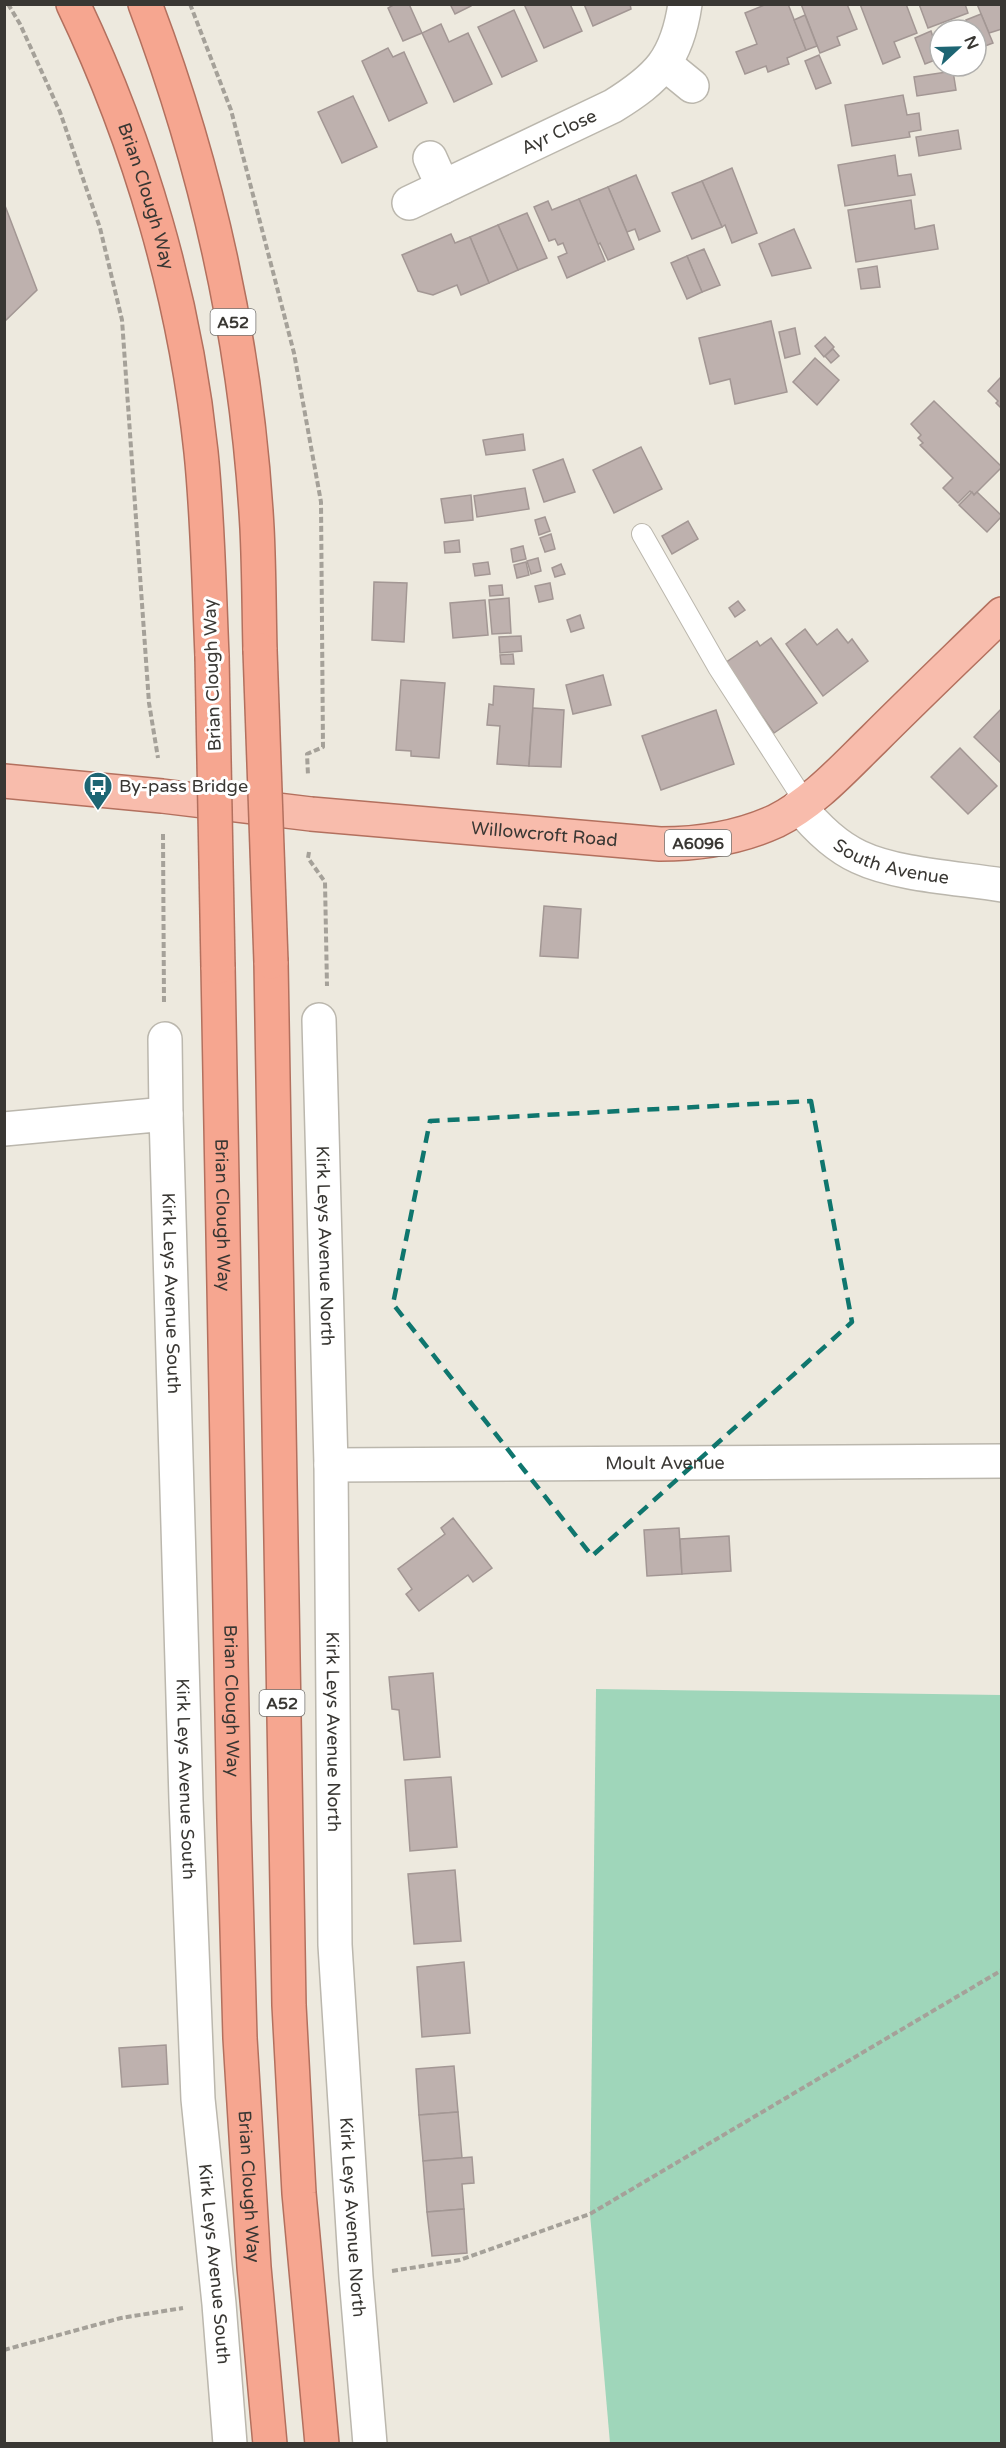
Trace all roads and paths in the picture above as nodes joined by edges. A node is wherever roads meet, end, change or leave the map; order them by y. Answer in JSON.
{"nodes":[{"id":1,"x":8,"y":4,"type":"edge"},
{"id":2,"x":74,"y":4,"type":"edge"},
{"id":3,"x":146,"y":4,"type":"edge"},
{"id":4,"x":685,"y":4,"type":"edge"},
{"id":5,"x":665,"y":64,"type":"junction"},
{"id":6,"x":692,"y":86,"type":"dead end"},
{"id":7,"x":429,"y":158,"type":"dead end"},
{"id":8,"x":443,"y":187,"type":"junction"},
{"id":9,"x":409,"y":203,"type":"dead end"},
{"id":10,"x":642,"y":534,"type":"dead end"},
{"id":11,"x":1002,"y":614,"type":"edge"},
{"id":12,"x":4,"y":781,"type":"edge"},
{"id":13,"x":162,"y":796,"type":"junction"},
{"id":14,"x":802,"y":804,"type":"junction"},
{"id":15,"x":1002,"y":885,"type":"edge"},
{"id":16,"x":319,"y":1020,"type":"dead end"},
{"id":17,"x":165,"y":1039,"type":"joint"},
{"id":18,"x":166,"y":1114,"type":"junction"},
{"id":19,"x":4,"y":1129,"type":"edge"},
{"id":20,"x":1002,"y":1461,"type":"edge"},
{"id":21,"x":331,"y":1465,"type":"junction"},
{"id":22,"x":1002,"y":1970,"type":"edge"},
{"id":23,"x":356,"y":2277,"type":"junction"},
{"id":24,"x":219,"y":2304,"type":"junction"},
{"id":25,"x":4,"y":2350,"type":"edge"},
{"id":26,"x":230,"y":2444,"type":"edge"},
{"id":27,"x":270,"y":2444,"type":"edge"},
{"id":28,"x":322,"y":2444,"type":"edge"},
{"id":29,"x":370,"y":2444,"type":"edge"}],
"edges":[{"from":1,"to":13,"type":"path"},
{"from":2,"to":27,"type":"highway","name":"Brian Clough Way","bridge":true},
{"from":3,"to":28,"type":"highway","number":"A52","bridge":true},
{"from":4,"to":5,"type":"street","name":"Ayr Close"},
{"from":5,"to":6,"type":"street"},
{"from":5,"to":8,"type":"street","name":"Ayr Close"},
{"from":7,"to":8,"type":"street"},
{"from":8,"to":9,"type":"street","name":"Ayr Close"},
{"from":10,"to":14,"type":"lane"},
{"from":11,"to":14,"type":"main road","name":"Willowcroft Road","number":"A6096"},
{"from":12,"to":13,"type":"main road","name":"Willowcroft Road","number":"A6096"},
{"from":13,"to":14,"type":"main road","name":"Willowcroft Road","number":"A6096"},
{"from":13,"to":17,"type":"path"},
{"from":14,"to":15,"type":"street","name":"South Avenue"},
{"from":16,"to":21,"type":"street","name":"Kirk Leys Avenue North"},
{"from":17,"to":18,"type":"street","name":"Kirk Leys Avenue South"},
{"from":18,"to":19,"type":"street"},
{"from":18,"to":24,"type":"street","name":"Kirk Leys Avenue South"},
{"from":20,"to":21,"type":"street","name":"Moult Avenue"},
{"from":21,"to":23,"type":"street","name":"Kirk Leys Avenue North"},
{"from":22,"to":23,"type":"path"},
{"from":23,"to":29,"type":"street","name":"Kirk Leys Avenue North"},
{"from":24,"to":25,"type":"path"},
{"from":24,"to":26,"type":"street","name":"Kirk Leys Avenue South"}]}
